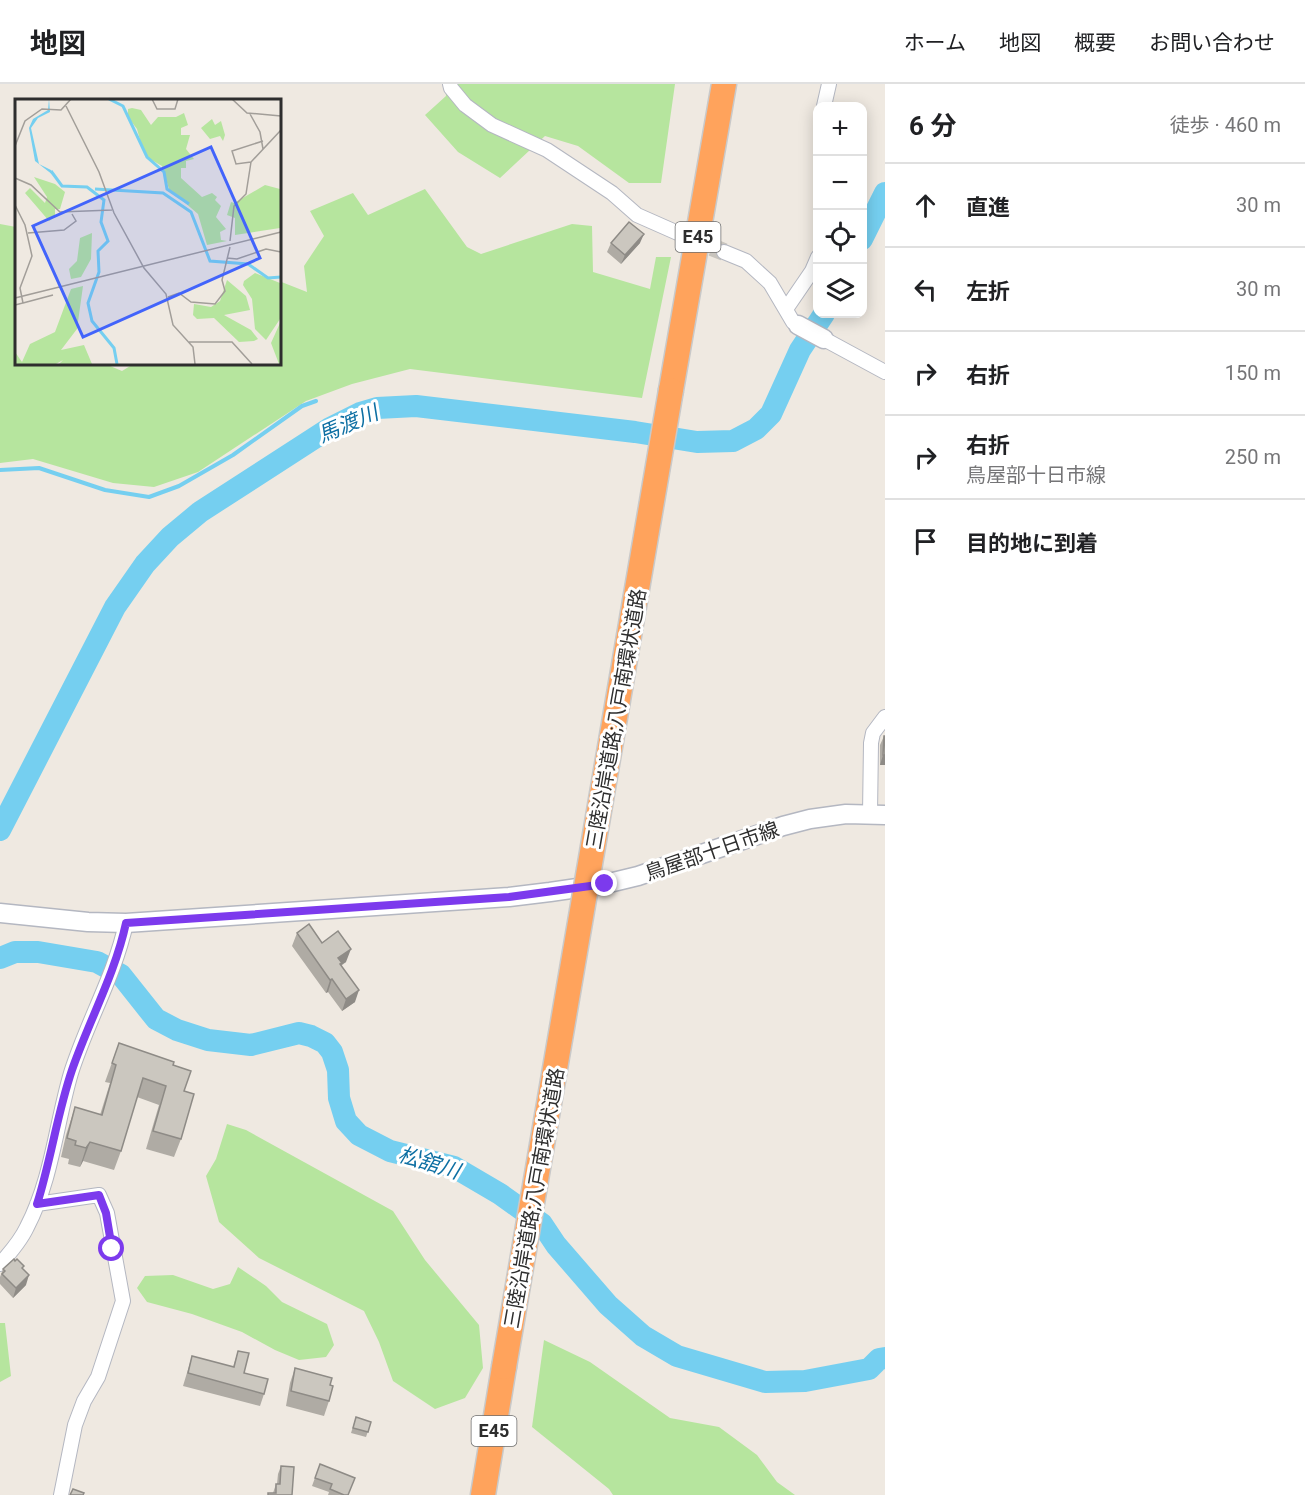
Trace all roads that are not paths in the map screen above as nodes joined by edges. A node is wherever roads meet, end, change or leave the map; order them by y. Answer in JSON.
{"nodes":[{"id":1,"x":450,"y":84,"type":"edge"},
{"id":2,"x":724,"y":84,"type":"edge"},
{"id":3,"x":829,"y":84,"type":"edge"},
{"id":4,"x":825,"y":102,"type":"edge"},
{"id":5,"x":680,"y":234,"type":"tunnel mouth"},
{"id":6,"x":724,"y":252,"type":"tunnel mouth"},
{"id":7,"x":815,"y":264,"type":"edge"},
{"id":8,"x":786,"y":309,"type":"junction"},
{"id":9,"x":798,"y":325,"type":"joint"},
{"id":10,"x":824,"y":339,"type":"joint"},
{"id":11,"x":885,"y":372,"type":"edge"},
{"id":12,"x":885,"y":717,"type":"edge"},
{"id":13,"x":878,"y":814,"type":"edge"},
{"id":14,"x":0,"y":913,"type":"edge"},
{"id":15,"x":126,"y":923,"type":"junction"},
{"id":16,"x":37,"y":1204,"type":"junction"},
{"id":17,"x":0,"y":1264,"type":"edge"},
{"id":18,"x":61,"y":1495,"type":"edge"},
{"id":19,"x":483,"y":1495,"type":"edge"}],
"edges":[{"from":1,"to":5,"type":"street"},
{"from":2,"to":19,"type":"highway","name":"三陸沿岸道路;八戸南環状道路","number":"E45","bridge":true},
{"from":3,"to":4,"type":"street"},
{"from":6,"to":8,"type":"street"},
{"from":7,"to":8,"type":"street"},
{"from":8,"to":9,"type":"street"},
{"from":9,"to":10,"type":"main road"},
{"from":10,"to":11,"type":"street"},
{"from":12,"to":13,"type":"street"},
{"from":13,"to":15,"type":"main road","name":"鳥屋部十日市線"},
{"from":14,"to":15,"type":"main road","name":"鳥屋部十日市線"},
{"from":15,"to":16,"type":"street"},
{"from":16,"to":17,"type":"street"},
{"from":16,"to":18,"type":"street"}]}
